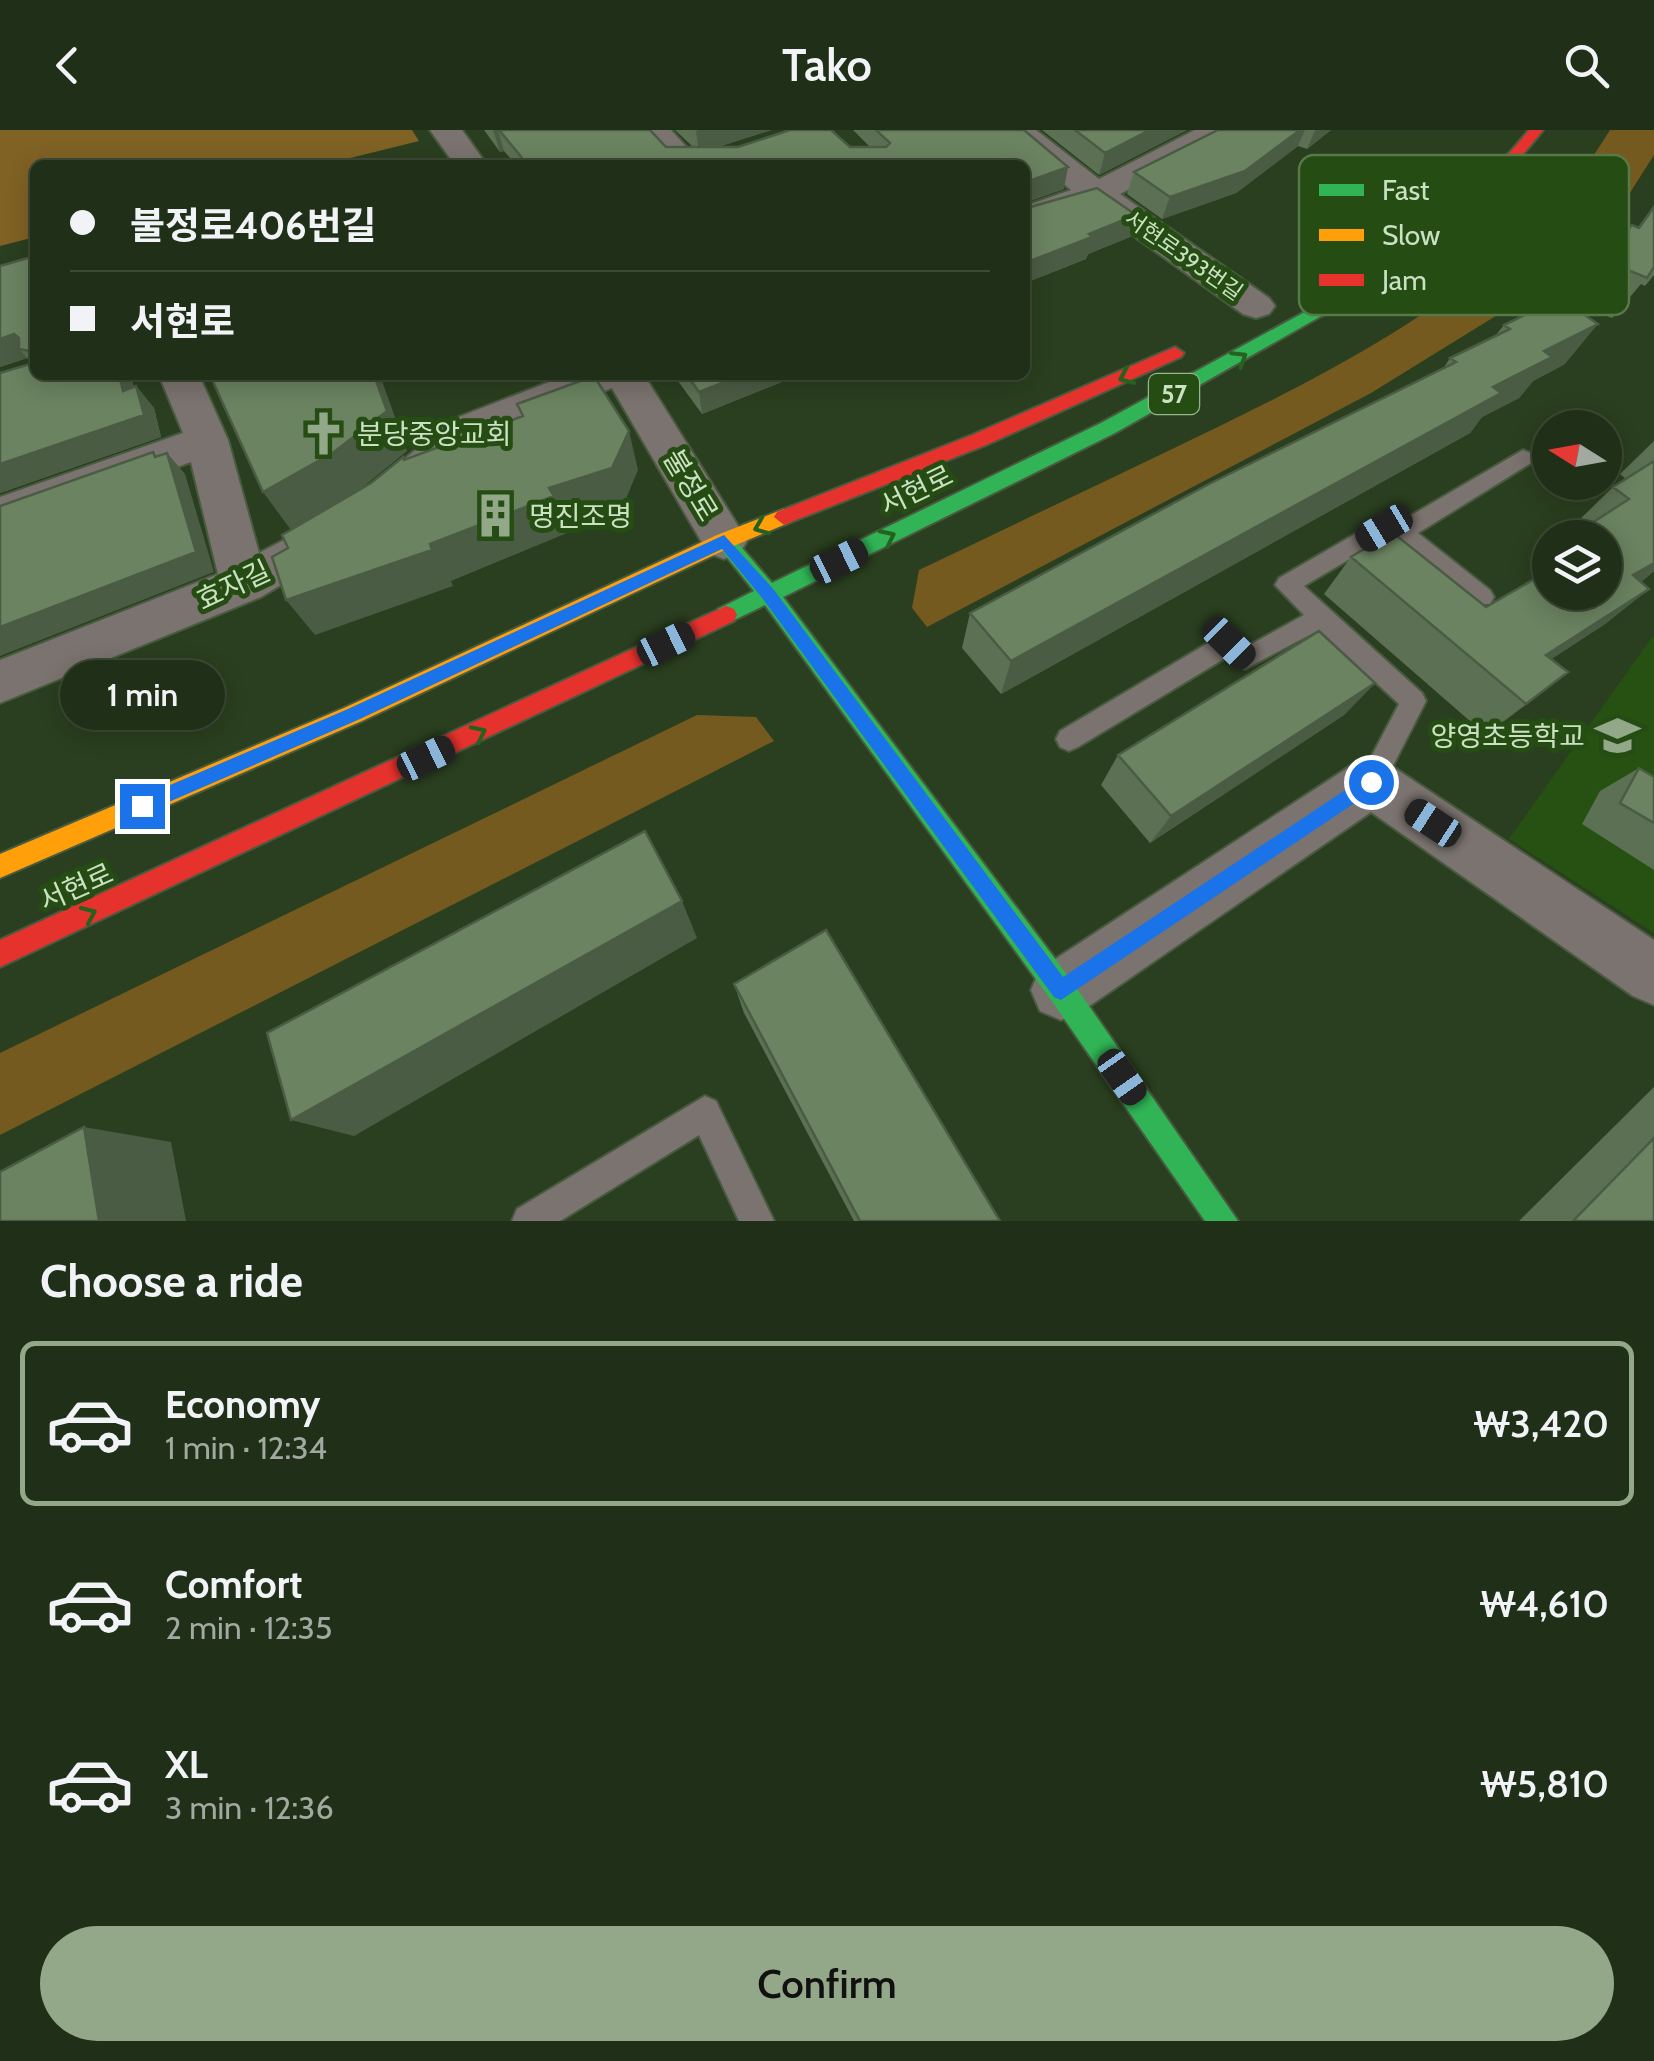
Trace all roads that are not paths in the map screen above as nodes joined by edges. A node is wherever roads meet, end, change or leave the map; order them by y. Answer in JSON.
{"nodes":[{"id":1,"x":446,"y":130,"type":"edge"},
{"id":2,"x":653,"y":130,"type":"edge"},
{"id":3,"x":1016,"y":130,"type":"edge"},
{"id":4,"x":1220,"y":130,"type":"edge"},
{"id":5,"x":1536,"y":130,"type":"edge"},
{"id":6,"x":1518,"y":155,"type":"edge"},
{"id":7,"x":467,"y":160,"type":"edge"},
{"id":8,"x":682,"y":160,"type":"edge"},
{"id":9,"x":1096,"y":193,"type":"junction"},
{"id":10,"x":1030,"y":215,"type":"edge"},
{"id":11,"x":1257,"y":306,"type":"dead end"},
{"id":12,"x":1313,"y":315,"type":"edge"},
{"id":13,"x":1196,"y":342,"type":"dead end"},
{"id":14,"x":182,"y":380,"type":"edge"},
{"id":15,"x":593,"y":380,"type":"edge"},
{"id":16,"x":627,"y":380,"type":"edge"},
{"id":17,"x":207,"y":440,"type":"junction"},
{"id":18,"x":1523,"y":458,"type":"dead end"},
{"id":19,"x":0,"y":514,"type":"edge"},
{"id":20,"x":1401,"y":532,"type":"junction"},
{"id":21,"x":724,"y":541,"type":"junction"},
{"id":22,"x":244,"y":584,"type":"junction"},
{"id":23,"x":769,"y":594,"type":"junction"},
{"id":24,"x":1482,"y":597,"type":"dead end"},
{"id":25,"x":1321,"y":617,"type":"junction"},
{"id":26,"x":0,"y":682,"type":"edge"},
{"id":27,"x":1069,"y":739,"type":"dead end"},
{"id":28,"x":1371,"y":782,"type":"junction"},
{"id":29,"x":0,"y":866,"type":"edge"},
{"id":30,"x":0,"y":954,"type":"edge"},
{"id":31,"x":1654,"y":975,"type":"edge"},
{"id":32,"x":1061,"y":990,"type":"junction"},
{"id":33,"x":529,"y":1221,"type":"edge"},
{"id":34,"x":757,"y":1221,"type":"edge"},
{"id":35,"x":1222,"y":1221,"type":"edge"}],
"edges":[{"from":1,"to":7,"type":"street"},
{"from":2,"to":8,"type":"street"},
{"from":3,"to":9,"type":"street","name":"서현로393번길"},
{"from":4,"to":9,"type":"street"},
{"from":6,"to":5,"type":"main road","name":"서현로","number":"57","one_way":true},
{"from":9,"to":10,"type":"street"},
{"from":9,"to":11,"type":"street","name":"서현로393번길"},
{"from":23,"to":12,"type":"main road","name":"서현로","number":"57","one_way":true},
{"from":13,"to":21,"type":"main road","name":"서현로","number":"57","one_way":true},
{"from":14,"to":17,"type":"street"},
{"from":15,"to":22,"type":"street","name":"효자길"},
{"from":16,"to":21,"type":"street","name":"불정로"},
{"from":17,"to":19,"type":"street"},
{"from":17,"to":22,"type":"street"},
{"from":18,"to":20,"type":"lane"},
{"from":20,"to":24,"type":"lane"},
{"from":20,"to":25,"type":"lane"},
{"from":21,"to":23,"type":"main road","name":"불정로"},
{"from":21,"to":29,"type":"main road","name":"서현로","number":"57"},
{"from":22,"to":26,"type":"street","name":"효자길"},
{"from":30,"to":23,"type":"main road","name":"서현로","number":"57","one_way":true},
{"from":23,"to":32,"type":"main road","name":"불정로"},
{"from":25,"to":27,"type":"lane"},
{"from":25,"to":28,"type":"lane"},
{"from":28,"to":31,"type":"street"},
{"from":28,"to":32,"type":"street"},
{"from":32,"to":35,"type":"main road","name":"불정로"},
{"from":33,"to":34,"type":"lane"}]}
